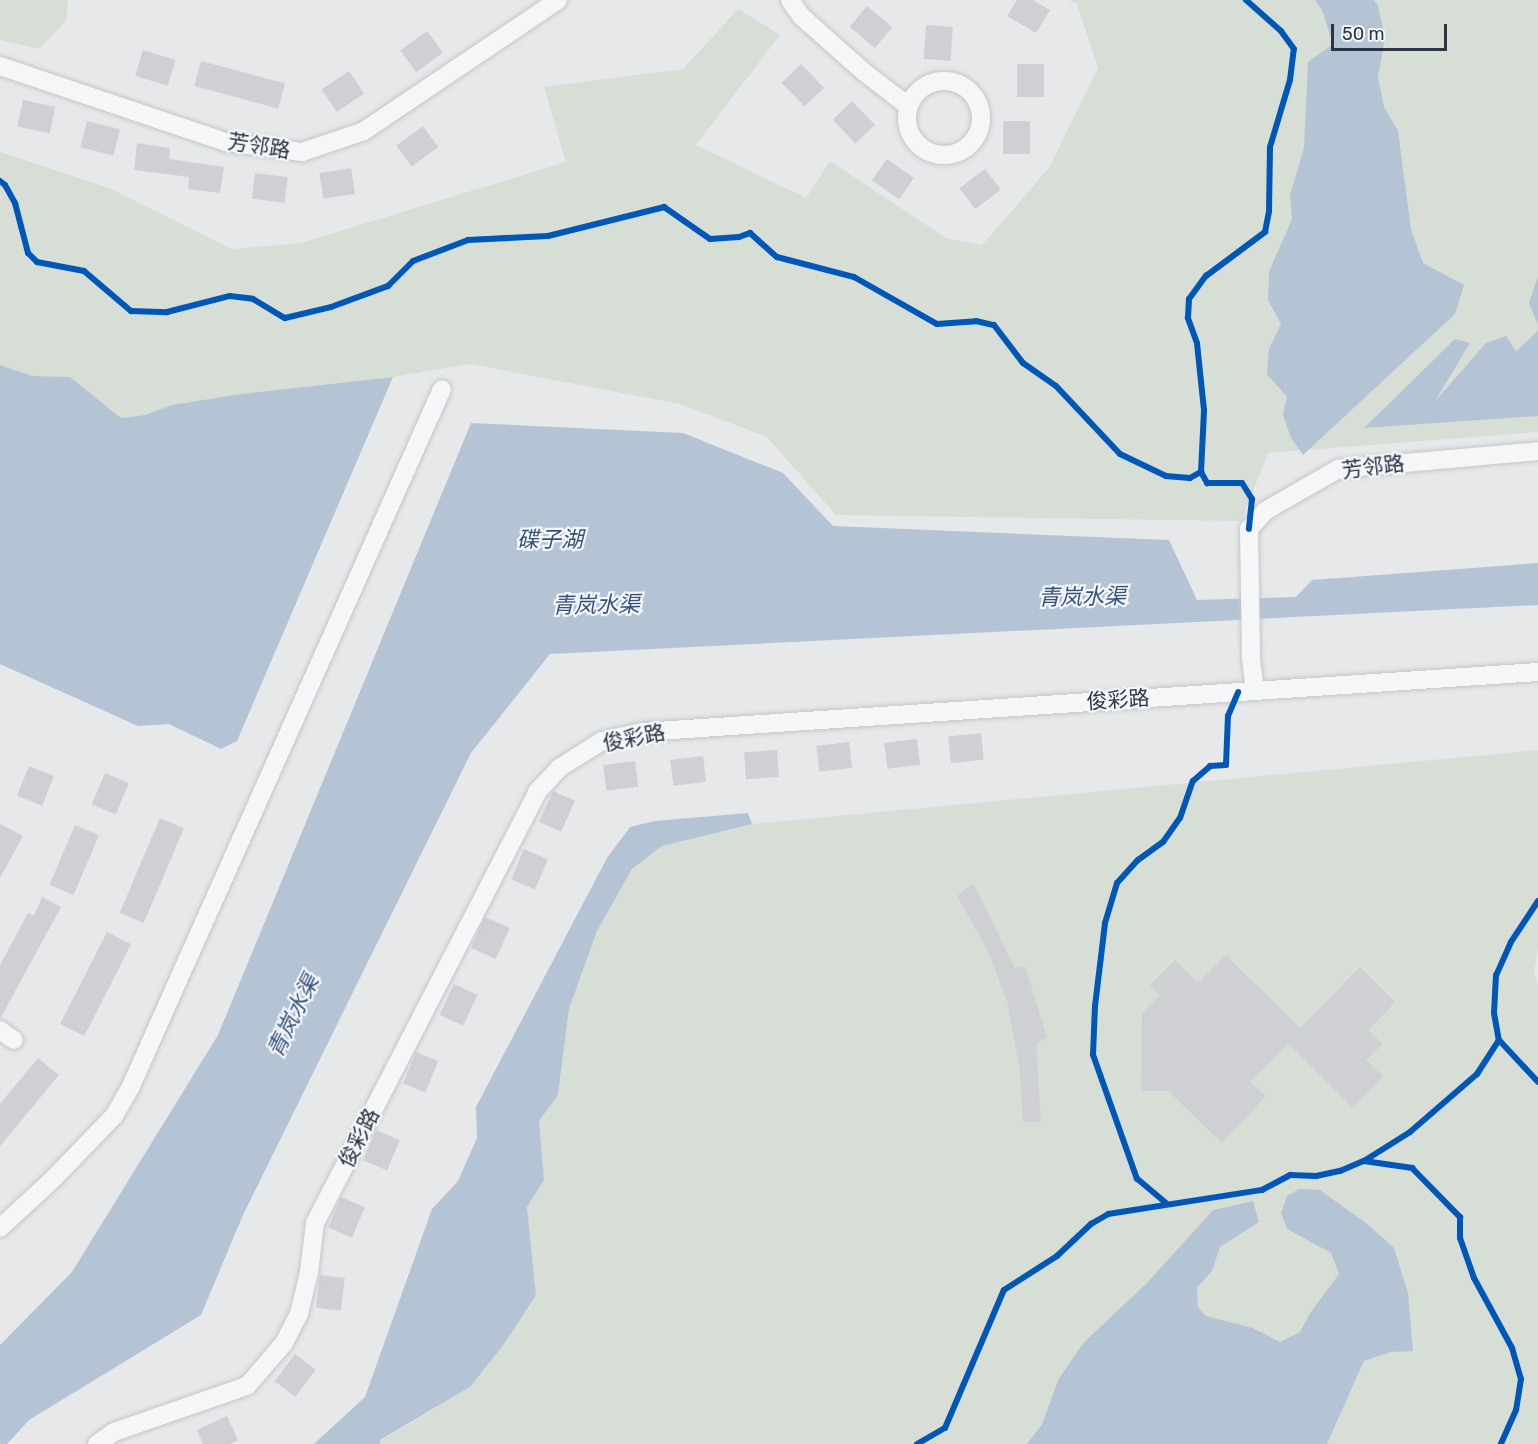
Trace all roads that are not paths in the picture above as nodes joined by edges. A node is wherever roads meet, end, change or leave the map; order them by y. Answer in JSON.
{"nodes":[{"id":1,"x":558,"y":0,"type":"edge"},
{"id":2,"x":790,"y":0,"type":"edge"},
{"id":3,"x":0,"y":66,"type":"edge"},
{"id":4,"x":908,"y":106,"type":"junction"},
{"id":5,"x":442,"y":389,"type":"dead end"},
{"id":6,"x":1538,"y":451,"type":"edge"},
{"id":7,"x":1538,"y":672,"type":"edge"},
{"id":8,"x":1255,"y":691,"type":"junction"},
{"id":9,"x":0,"y":1228,"type":"edge"},
{"id":10,"x":97,"y":1444,"type":"edge"}],
"edges":[{"from":1,"to":3,"type":"street","name":"芳邻路"},
{"from":2,"to":4,"type":"street"},
{"from":4,"to":4,"type":"street"},
{"from":5,"to":9,"type":"street"},
{"from":6,"to":8,"type":"street","name":"芳邻路"},
{"from":7,"to":8,"type":"street","name":"俊彩路"},
{"from":8,"to":10,"type":"street","name":"俊彩路"}]}
